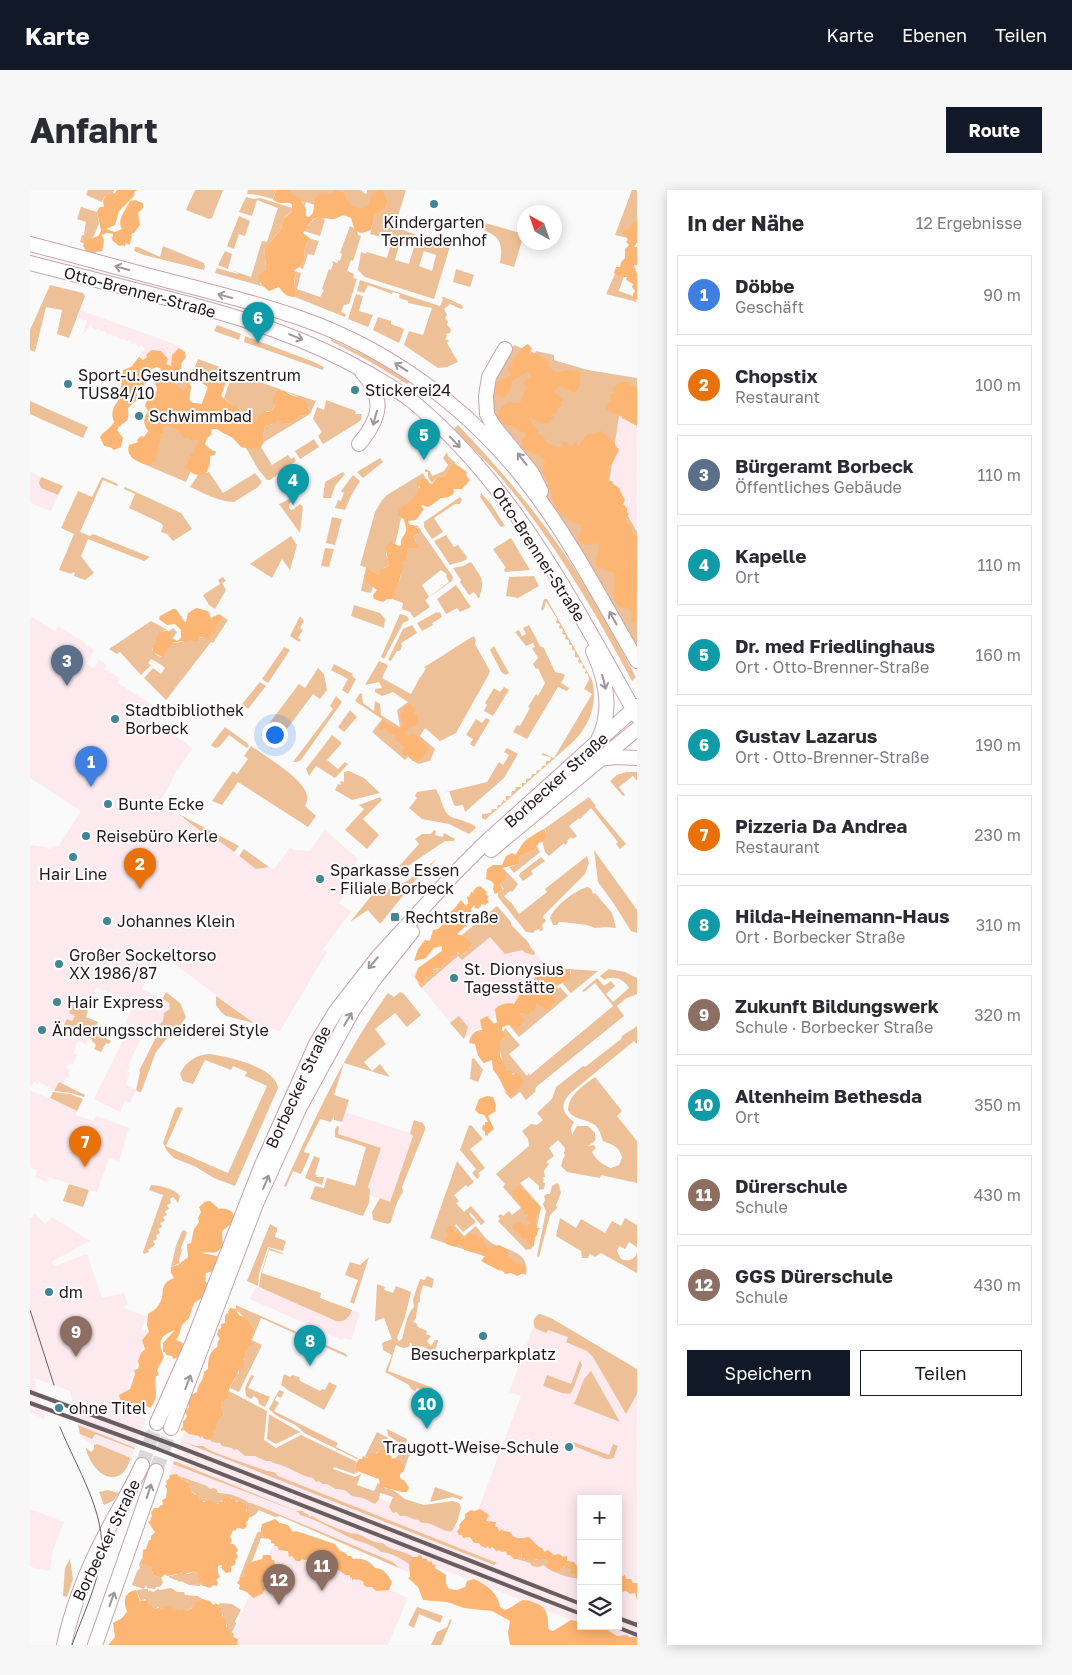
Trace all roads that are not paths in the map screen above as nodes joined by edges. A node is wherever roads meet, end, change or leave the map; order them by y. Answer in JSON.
{"nodes":[{"id":1,"x":30,"y":244,"type":"edge"},
{"id":2,"x":30,"y":263,"type":"edge"},
{"id":3,"x":505,"y":349,"type":"dead end"},
{"id":4,"x":350,"y":363,"type":"junction"},
{"id":5,"x":359,"y":444,"type":"dead end"},
{"id":6,"x":553,"y":517,"type":"junction"},
{"id":7,"x":564,"y":589,"type":"junction"},
{"id":8,"x":637,"y":661,"type":"edge"},
{"id":9,"x":636,"y":710,"type":"edge"},
{"id":10,"x":637,"y":729,"type":"edge"},
{"id":11,"x":594,"y":745,"type":"junction"},
{"id":12,"x":637,"y":758,"type":"edge"},
{"id":13,"x":600,"y":759,"type":"junction"},
{"id":14,"x":142,"y":1465,"type":"tunnel mouth"},
{"id":15,"x":156,"y":1471,"type":"tunnel mouth"},
{"id":16,"x":64,"y":1645,"type":"edge"},
{"id":17,"x":95,"y":1645,"type":"edge"}],
"edges":[{"from":6,"to":1,"type":"street","name":"Otto-Brenner-Straße","one_way":true},
{"from":2,"to":4,"type":"street","name":"Otto-Brenner-Straße","one_way":true},
{"from":6,"to":3,"type":"street","one_way":true},
{"from":4,"to":5,"type":"street","one_way":true},
{"from":4,"to":7,"type":"street","name":"Otto-Brenner-Straße","one_way":true},
{"from":8,"to":6,"type":"street","name":"Otto-Brenner-Straße","one_way":true},
{"from":7,"to":9,"type":"street","name":"Otto-Brenner-Straße"},
{"from":7,"to":11,"type":"street","one_way":true},
{"from":9,"to":11,"type":"street","name":"Borbecker Straße"},
{"from":10,"to":13,"type":"street","name":"Borbecker Straße"},
{"from":11,"to":13,"type":"street","name":"Borbecker Straße","one_way":true},
{"from":12,"to":13,"type":"street"},
{"from":14,"to":16,"type":"street","name":"Borbecker Straße"},
{"from":17,"to":15,"type":"street","name":"Borbecker Straße","one_way":true}]}
